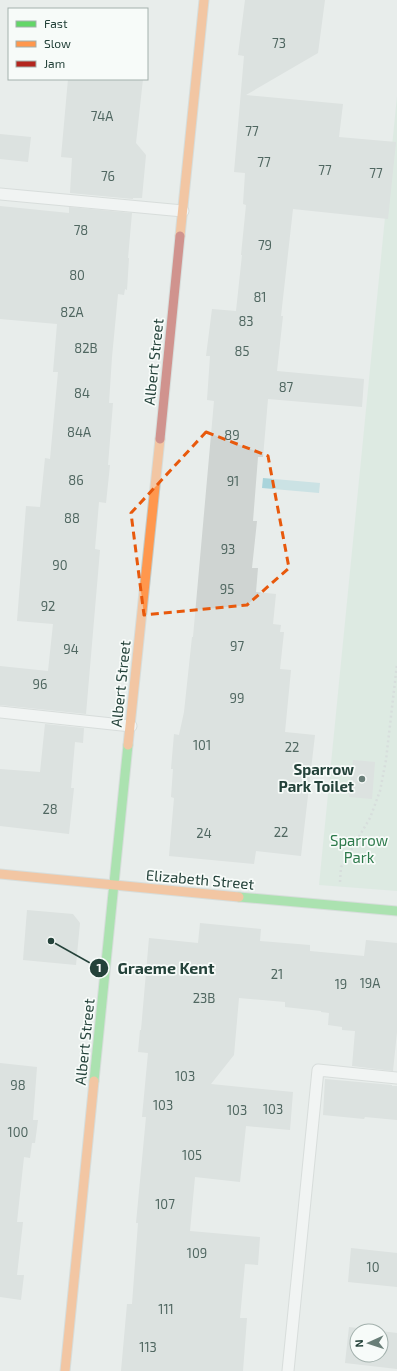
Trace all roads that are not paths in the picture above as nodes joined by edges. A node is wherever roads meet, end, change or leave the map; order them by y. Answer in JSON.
{"nodes":[{"id":1,"x":204,"y":0,"type":"edge"},
{"id":2,"x":0,"y":194,"type":"edge"},
{"id":3,"x":183,"y":211,"type":"junction"},
{"id":4,"x":0,"y":712,"type":"edge"},
{"id":5,"x":131,"y":726,"type":"junction"},
{"id":6,"x":0,"y":874,"type":"edge"},
{"id":7,"x":115,"y":886,"type":"junction"},
{"id":8,"x":397,"y":911,"type":"edge"},
{"id":9,"x":397,"y":1078,"type":"edge"},
{"id":10,"x":65,"y":1371,"type":"edge"},
{"id":11,"x":288,"y":1371,"type":"edge"}],
"edges":[{"from":1,"to":3,"type":"street","name":"Albert Street"},
{"from":2,"to":3,"type":"lane"},
{"from":3,"to":5,"type":"street","name":"Albert Street"},
{"from":4,"to":5,"type":"lane"},
{"from":5,"to":7,"type":"street","name":"Albert Street"},
{"from":6,"to":7,"type":"street","name":"Elizabeth Street"},
{"from":7,"to":8,"type":"street","name":"Elizabeth Street"},
{"from":7,"to":10,"type":"street","name":"Albert Street"},
{"from":9,"to":11,"type":"lane"}]}
